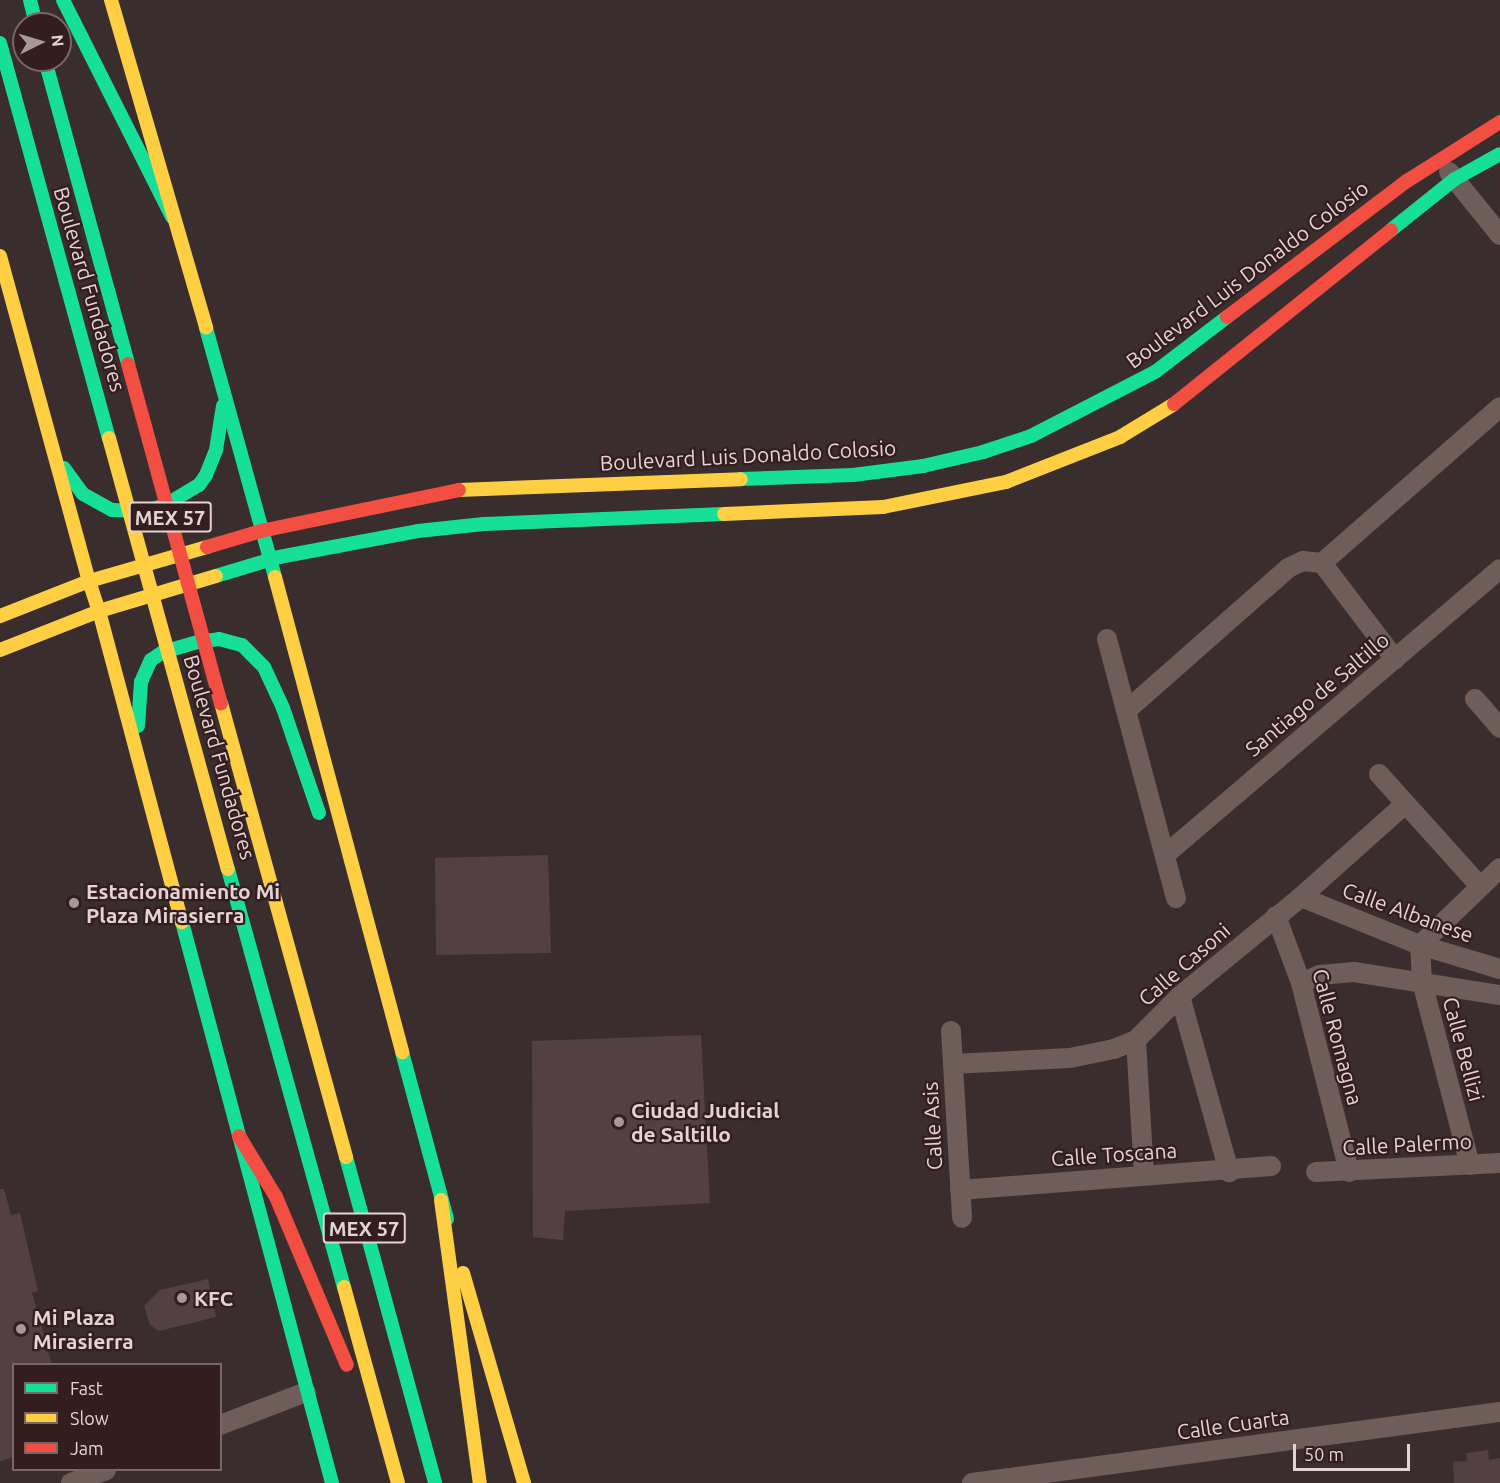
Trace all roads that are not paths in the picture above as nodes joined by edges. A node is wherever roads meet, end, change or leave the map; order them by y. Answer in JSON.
{"nodes":[{"id":1,"x":63,"y":0,"type":"edge"},
{"id":2,"x":111,"y":0,"type":"edge"},
{"id":3,"x":0,"y":43,"type":"edge"},
{"id":4,"x":48,"y":72,"type":"edge"},
{"id":5,"x":1500,"y":122,"type":"edge"},
{"id":6,"x":1500,"y":153,"type":"edge"},
{"id":7,"x":1438,"y":159,"type":"junction"},
{"id":8,"x":1455,"y":179,"type":"junction"},
{"id":9,"x":172,"y":217,"type":"junction"},
{"id":10,"x":1500,"y":235,"type":"edge"},
{"id":11,"x":0,"y":256,"type":"edge"},
{"id":12,"x":225,"y":391,"type":"junction"},
{"id":13,"x":1500,"y":407,"type":"edge"},
{"id":14,"x":53,"y":449,"type":"junction"},
{"id":15,"x":261,"y":531,"type":"junction"},
{"id":16,"x":269,"y":559,"type":"junction"},
{"id":17,"x":1322,"y":562,"type":"junction"},
{"id":18,"x":1500,"y":569,"type":"edge"},
{"id":19,"x":89,"y":581,"type":"junction"},
{"id":20,"x":99,"y":611,"type":"junction"},
{"id":21,"x":0,"y":616,"type":"edge"},
{"id":22,"x":1107,"y":639,"type":"dead end"},
{"id":23,"x":0,"y":650,"type":"edge"},
{"id":24,"x":1395,"y":659,"type":"junction"},
{"id":25,"x":1475,"y":699,"type":"dead end"},
{"id":26,"x":1126,"y":711,"type":"junction"},
{"id":27,"x":1500,"y":727,"type":"edge"},
{"id":28,"x":138,"y":752,"type":"junction"},
{"id":29,"x":1379,"y":774,"type":"dead end"},
{"id":30,"x":1405,"y":804,"type":"junction"},
{"id":31,"x":323,"y":823,"type":"dead end"},
{"id":32,"x":1165,"y":855,"type":"junction"},
{"id":33,"x":334,"y":856,"type":"dead end"},
{"id":34,"x":1500,"y":868,"type":"edge"},
{"id":35,"x":1480,"y":886,"type":"junction"},
{"id":36,"x":1301,"y":897,"type":"junction"},
{"id":37,"x":1176,"y":898,"type":"dead end"},
{"id":38,"x":1276,"y":916,"type":"junction"},
{"id":39,"x":1420,"y":945,"type":"junction"},
{"id":40,"x":373,"y":954,"type":"junction"},
{"id":41,"x":1500,"y":969,"type":"edge"},
{"id":42,"x":1422,"y":982,"type":"junction"},
{"id":43,"x":1301,"y":983,"type":"junction"},
{"id":44,"x":1500,"y":995,"type":"edge"},
{"id":45,"x":1180,"y":996,"type":"junction"},
{"id":46,"x":951,"y":1031,"type":"dead end"},
{"id":47,"x":1136,"y":1040,"type":"junction"},
{"id":48,"x":953,"y":1064,"type":"junction"},
{"id":49,"x":239,"y":1136,"type":"junction"},
{"id":50,"x":1500,"y":1163,"type":"edge"},
{"id":51,"x":1470,"y":1165,"type":"junction"},
{"id":52,"x":1271,"y":1166,"type":"dead end"},
{"id":53,"x":1229,"y":1172,"type":"junction"},
{"id":54,"x":1316,"y":1172,"type":"dead end"},
{"id":55,"x":1349,"y":1172,"type":"junction"},
{"id":56,"x":1143,"y":1175,"type":"junction"},
{"id":57,"x":960,"y":1190,"type":"junction"},
{"id":58,"x":441,"y":1200,"type":"junction"},
{"id":59,"x":963,"y":1218,"type":"dead end"},
{"id":60,"x":306,"y":1392,"type":"junction"},
{"id":61,"x":1500,"y":1412,"type":"edge"},
{"id":62,"x":222,"y":1424,"type":"edge"},
{"id":63,"x":103,"y":1471,"type":"edge"},
{"id":64,"x":397,"y":1480,"type":"edge"},
{"id":65,"x":71,"y":1483,"type":"edge"},
{"id":66,"x":332,"y":1483,"type":"edge"},
{"id":67,"x":435,"y":1483,"type":"edge"},
{"id":68,"x":480,"y":1483,"type":"edge"},
{"id":69,"x":524,"y":1483,"type":"edge"},
{"id":70,"x":972,"y":1483,"type":"edge"}],
"edges":[{"from":1,"to":9,"type":"main road"},
{"from":2,"to":9,"type":"main road"},
{"from":3,"to":64,"type":"main road","name":"Boulevard Fundadores","number":"MEX 57"},
{"from":4,"to":67,"type":"main road","name":"Boulevard Fundadores","number":"MEX 57"},
{"from":5,"to":7,"type":"main road","name":"Boulevard Luis Donaldo Colosio"},
{"from":6,"to":8,"type":"main road"},
{"from":7,"to":8,"type":"street"},
{"from":7,"to":15,"type":"main road","name":"Boulevard Luis Donaldo Colosio"},
{"from":8,"to":10,"type":"street"},
{"from":8,"to":16,"type":"main road"},
{"from":9,"to":12,"type":"main road"},
{"from":11,"to":14,"type":"main road"},
{"from":12,"to":14,"type":"main road"},
{"from":12,"to":15,"type":"main road"},
{"from":13,"to":17,"type":"street"},
{"from":14,"to":19,"type":"main road"},
{"from":15,"to":16,"type":"main road"},
{"from":15,"to":19,"type":"main road","name":"Boulevard Luis Donaldo Colosio"},
{"from":16,"to":20,"type":"main road"},
{"from":16,"to":40,"type":"main road"},
{"from":17,"to":24,"type":"street"},
{"from":17,"to":26,"type":"street"},
{"from":18,"to":24,"type":"street","name":"Santiago de Saltillo"},
{"from":19,"to":20,"type":"main road"},
{"from":19,"to":21,"type":"main road","name":"Boulevard Luis Donaldo Colosio"},
{"from":20,"to":23,"type":"main road"},
{"from":20,"to":28,"type":"main road"},
{"from":22,"to":26,"type":"street"},
{"from":24,"to":32,"type":"street","name":"Santiago de Saltillo"},
{"from":25,"to":27,"type":"street"},
{"from":26,"to":32,"type":"street"},
{"from":28,"to":31,"type":"main road"},
{"from":28,"to":49,"type":"main road"},
{"from":29,"to":30,"type":"street"},
{"from":30,"to":35,"type":"street"},
{"from":30,"to":36,"type":"street","name":"Calle Casoni"},
{"from":32,"to":37,"type":"street"},
{"from":33,"to":40,"type":"main road"},
{"from":34,"to":35,"type":"street"},
{"from":35,"to":39,"type":"street"},
{"from":36,"to":38,"type":"street","name":"Calle Casoni"},
{"from":36,"to":39,"type":"street","name":"Calle Albanese"},
{"from":38,"to":43,"type":"street","name":"Calle Romagna"},
{"from":38,"to":45,"type":"street","name":"Calle Casoni"},
{"from":39,"to":41,"type":"street","name":"Calle Albanese"},
{"from":39,"to":42,"type":"street","name":"Calle Bellizi"},
{"from":40,"to":58,"type":"main road"},
{"from":42,"to":43,"type":"street"},
{"from":42,"to":44,"type":"street"},
{"from":42,"to":51,"type":"street","name":"Calle Bellizi"},
{"from":43,"to":55,"type":"street","name":"Calle Romagna"},
{"from":45,"to":47,"type":"street","name":"Calle Casoni"},
{"from":45,"to":53,"type":"street"},
{"from":46,"to":48,"type":"street","name":"Calle Asis"},
{"from":47,"to":48,"type":"street","name":"Calle Casoni"},
{"from":47,"to":56,"type":"street"},
{"from":48,"to":57,"type":"street","name":"Calle Asis"},
{"from":49,"to":60,"type":"main road"},
{"from":49,"to":64,"type":"main road"},
{"from":50,"to":51,"type":"street","name":"Calle Palermo"},
{"from":51,"to":55,"type":"street","name":"Calle Palermo"},
{"from":52,"to":53,"type":"street","name":"Calle Toscana"},
{"from":53,"to":56,"type":"street","name":"Calle Toscana"},
{"from":54,"to":55,"type":"street","name":"Calle Palermo"},
{"from":56,"to":57,"type":"street","name":"Calle Toscana"},
{"from":57,"to":59,"type":"street","name":"Calle Asis"},
{"from":58,"to":68,"type":"main road"},
{"from":58,"to":69,"type":"main road"},
{"from":60,"to":62,"type":"street"},
{"from":60,"to":66,"type":"main road"},
{"from":61,"to":70,"type":"street","name":"Calle Cuarta"},
{"from":63,"to":65,"type":"street"}]}
